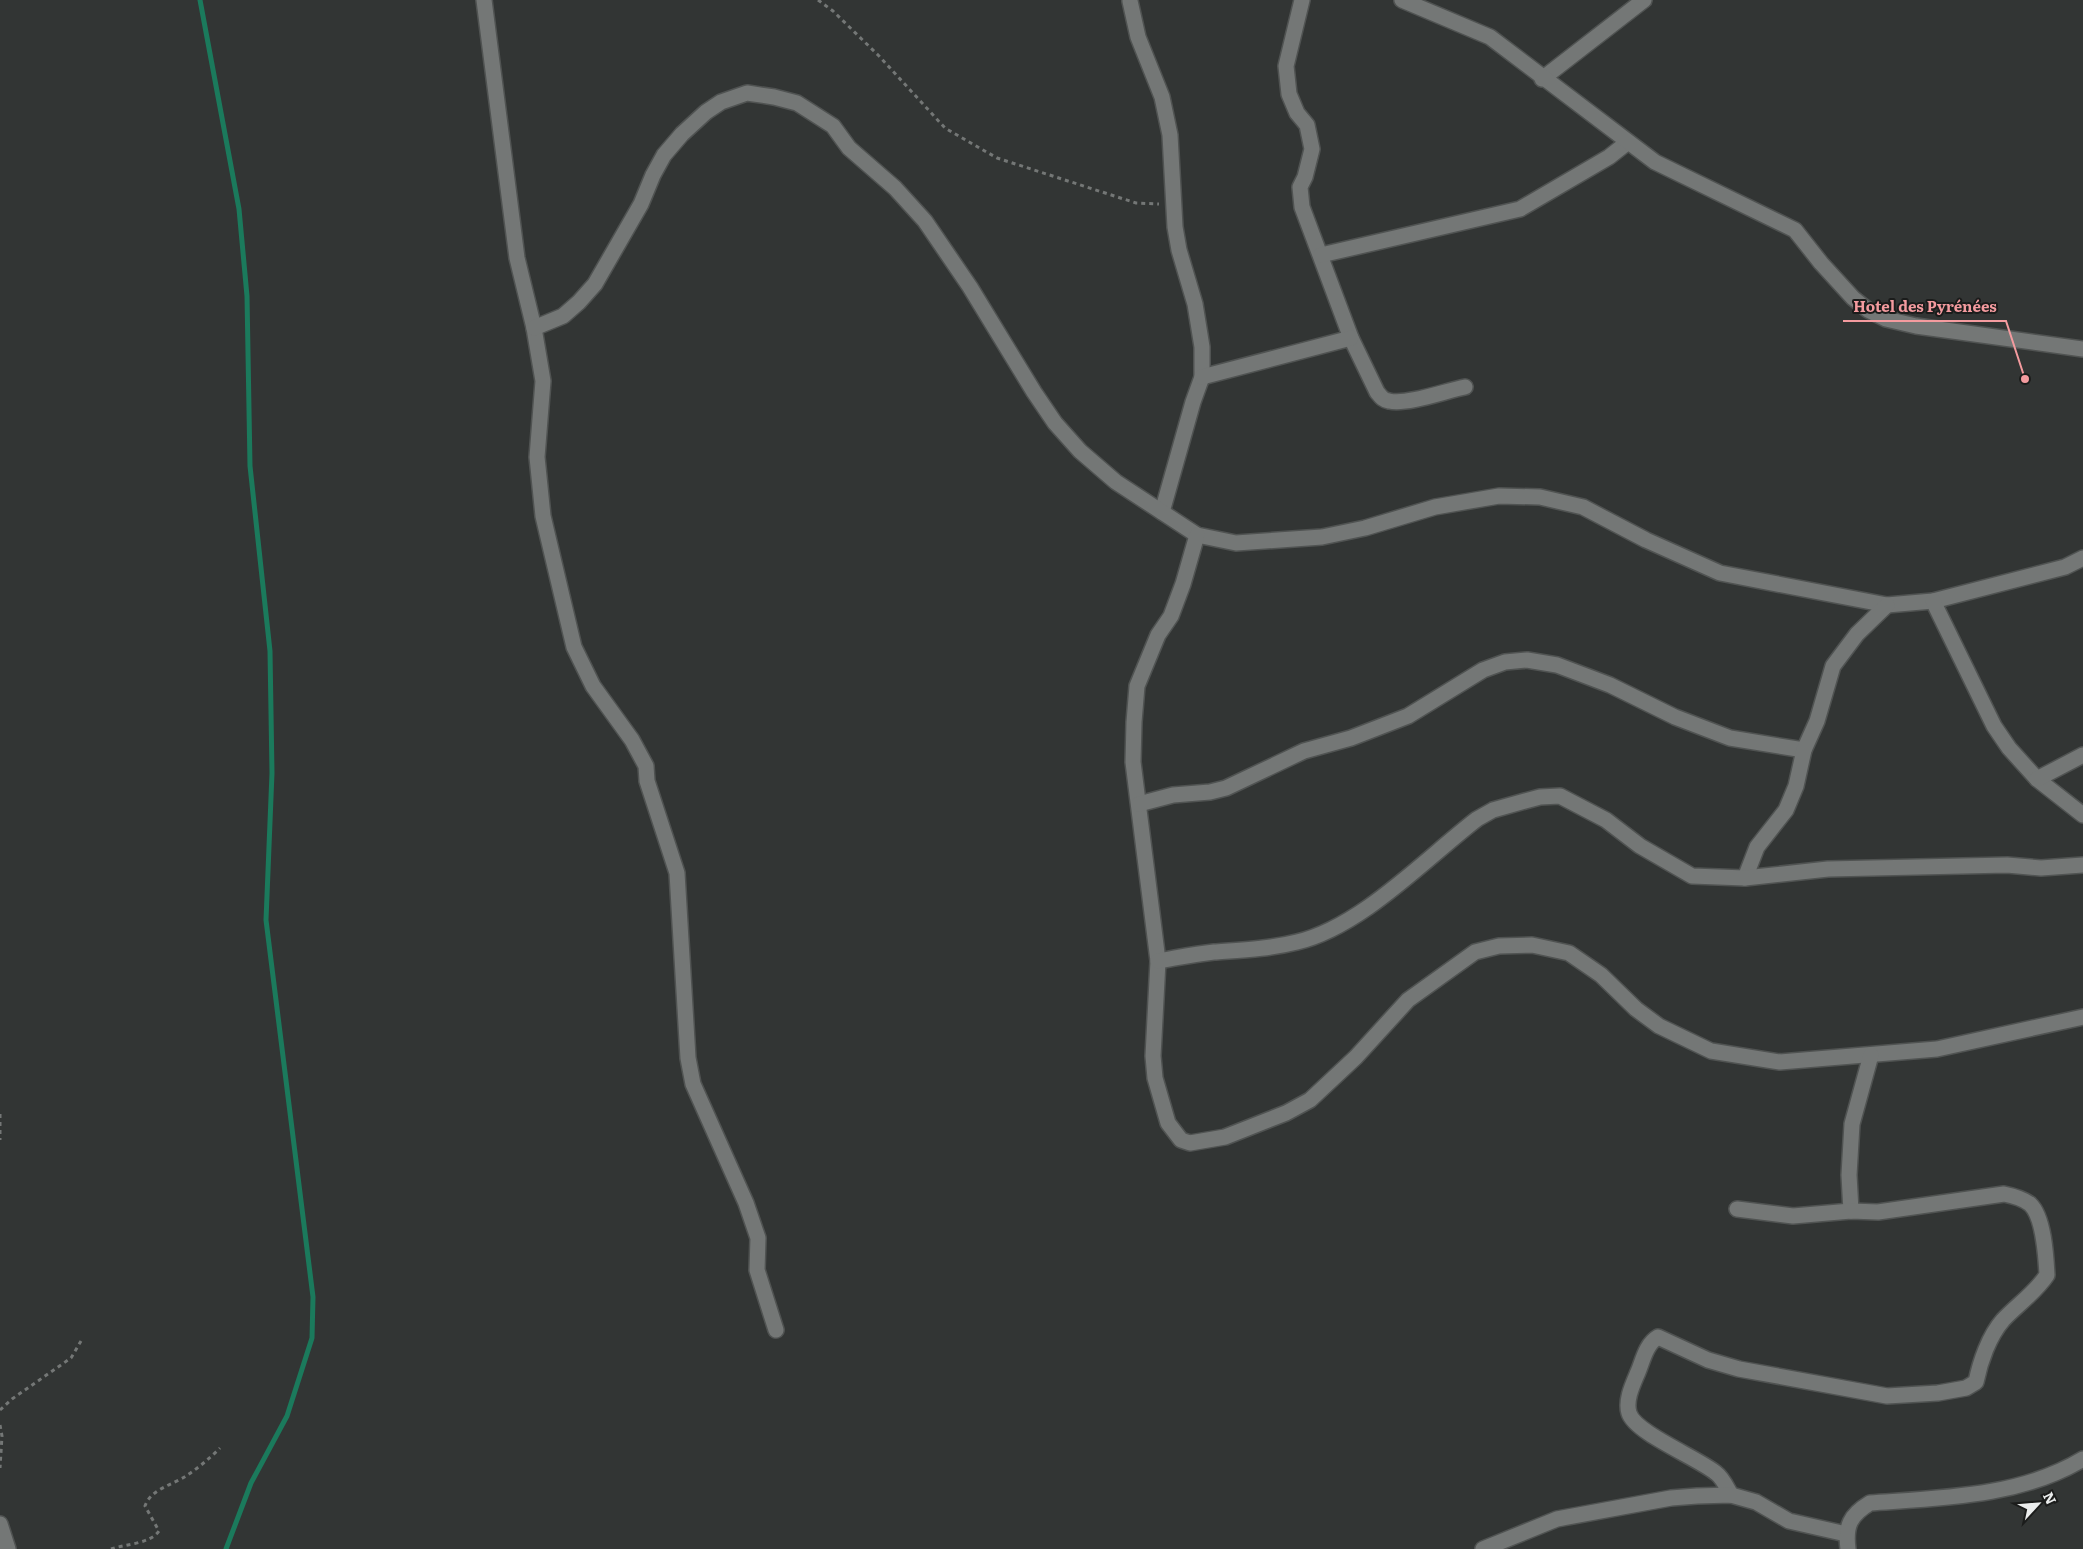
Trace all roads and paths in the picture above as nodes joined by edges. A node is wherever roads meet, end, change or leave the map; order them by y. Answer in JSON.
{"nodes":[{"id":1,"x":484,"y":0,"type":"edge"},
{"id":2,"x":818,"y":0,"type":"edge"},
{"id":3,"x":1130,"y":0,"type":"edge"},
{"id":4,"x":1302,"y":0,"type":"edge"},
{"id":5,"x":1402,"y":0,"type":"edge"},
{"id":6,"x":1644,"y":0,"type":"edge"},
{"id":7,"x":1542,"y":79,"type":"junction"},
{"id":8,"x":1628,"y":142,"type":"junction"},
{"id":9,"x":1174,"y":204,"type":"junction"},
{"id":10,"x":1321,"y":255,"type":"junction"},
{"id":11,"x":534,"y":328,"type":"junction"},
{"id":12,"x":1351,"y":338,"type":"junction"},
{"id":13,"x":2083,"y":349,"type":"edge"},
{"id":14,"x":1202,"y":377,"type":"junction"},
{"id":15,"x":1465,"y":387,"type":"dead end"},
{"id":16,"x":1162,"y":512,"type":"junction"},
{"id":17,"x":1197,"y":535,"type":"junction"},
{"id":18,"x":2083,"y":558,"type":"edge"},
{"id":19,"x":1933,"y":601,"type":"junction"},
{"id":20,"x":1887,"y":605,"type":"junction"},
{"id":21,"x":1804,"y":750,"type":"junction"},
{"id":22,"x":2083,"y":755,"type":"edge"},
{"id":23,"x":2038,"y":779,"type":"junction"},
{"id":24,"x":1139,"y":804,"type":"junction"},
{"id":25,"x":2083,"y":815,"type":"edge"},
{"id":26,"x":2083,"y":864,"type":"edge"},
{"id":27,"x":1744,"y":878,"type":"junction"},
{"id":28,"x":1158,"y":961,"type":"junction"},
{"id":29,"x":2083,"y":1017,"type":"edge"},
{"id":30,"x":1871,"y":1055,"type":"junction"},
{"id":31,"x":0,"y":1114,"type":"edge"},
{"id":32,"x":0,"y":1140,"type":"edge"},
{"id":33,"x":1737,"y":1209,"type":"dead end"},
{"id":34,"x":1852,"y":1211,"type":"junction"},
{"id":35,"x":776,"y":1330,"type":"dead end"},
{"id":36,"x":81,"y":1341,"type":"dead end"},
{"id":37,"x":0,"y":1410,"type":"edge"},
{"id":38,"x":0,"y":1425,"type":"edge"},
{"id":39,"x":220,"y":1448,"type":"dead end"},
{"id":40,"x":2083,"y":1459,"type":"edge"},
{"id":41,"x":0,"y":1468,"type":"edge"},
{"id":42,"x":1731,"y":1495,"type":"junction"},
{"id":43,"x":0,"y":1524,"type":"edge"},
{"id":44,"x":1847,"y":1542,"type":"edge"},
{"id":45,"x":8,"y":1549,"type":"edge"},
{"id":46,"x":110,"y":1549,"type":"edge"},
{"id":47,"x":1483,"y":1549,"type":"edge"}],
"edges":[{"from":1,"to":11,"type":"street"},
{"from":2,"to":9,"type":"path"},
{"from":3,"to":9,"type":"street"},
{"from":4,"to":10,"type":"street"},
{"from":5,"to":7,"type":"street"},
{"from":6,"to":7,"type":"street"},
{"from":7,"to":8,"type":"street"},
{"from":8,"to":10,"type":"street"},
{"from":8,"to":13,"type":"street"},
{"from":9,"to":14,"type":"street"},
{"from":10,"to":12,"type":"street"},
{"from":11,"to":16,"type":"street"},
{"from":11,"to":35,"type":"street"},
{"from":12,"to":14,"type":"street"},
{"from":12,"to":15,"type":"street"},
{"from":14,"to":16,"type":"street"},
{"from":16,"to":17,"type":"street"},
{"from":17,"to":20,"type":"street"},
{"from":17,"to":24,"type":"street"},
{"from":18,"to":19,"type":"street"},
{"from":19,"to":20,"type":"street"},
{"from":19,"to":23,"type":"street"},
{"from":20,"to":21,"type":"street"},
{"from":21,"to":24,"type":"street"},
{"from":21,"to":27,"type":"street"},
{"from":22,"to":23,"type":"street"},
{"from":23,"to":25,"type":"street"},
{"from":24,"to":28,"type":"street"},
{"from":26,"to":27,"type":"street"},
{"from":27,"to":28,"type":"street"},
{"from":28,"to":30,"type":"street"},
{"from":29,"to":30,"type":"street"},
{"from":30,"to":34,"type":"street"},
{"from":31,"to":32,"type":"path"},
{"from":33,"to":34,"type":"street"},
{"from":34,"to":42,"type":"street"},
{"from":36,"to":37,"type":"path"},
{"from":38,"to":41,"type":"path"},
{"from":39,"to":46,"type":"path"},
{"from":40,"to":44,"type":"street"},
{"from":42,"to":44,"type":"street"},
{"from":42,"to":47,"type":"street"},
{"from":43,"to":45,"type":"street"}]}
